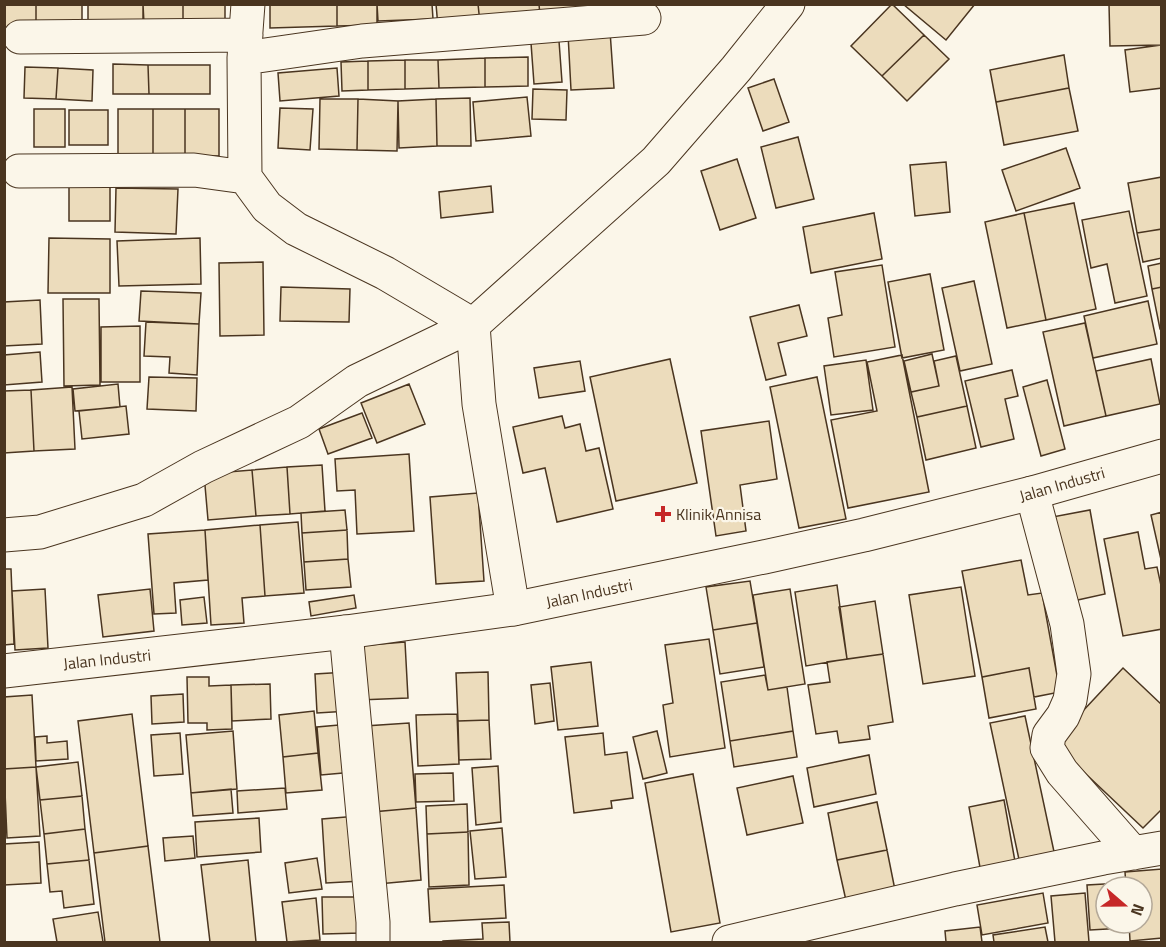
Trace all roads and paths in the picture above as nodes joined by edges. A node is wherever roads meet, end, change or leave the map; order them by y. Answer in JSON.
{"nodes":[{"id":1,"x":788,"y":4,"type":"edge"},
{"id":2,"x":644,"y":18,"type":"dead end"},
{"id":3,"x":246,"y":32,"type":"edge"},
{"id":4,"x":20,"y":37,"type":"dead end"},
{"id":5,"x":19,"y":171,"type":"dead end"},
{"id":6,"x":245,"y":177,"type":"junction"},
{"id":7,"x":473,"y":325,"type":"junction"},
{"id":8,"x":1161,"y":456,"type":"edge"},
{"id":9,"x":1032,"y":493,"type":"junction"},
{"id":10,"x":4,"y":535,"type":"edge"},
{"id":11,"x":513,"y":609,"type":"junction"},
{"id":12,"x":346,"y":632,"type":"junction"},
{"id":13,"x":4,"y":671,"type":"edge"},
{"id":14,"x":1147,"y":851,"type":"edge"},
{"id":15,"x":373,"y":942,"type":"edge"},
{"id":16,"x":729,"y":942,"type":"edge"}],
"edges":[{"from":1,"to":7,"type":"street"},
{"from":2,"to":3,"type":"street"},
{"from":3,"to":4,"type":"street"},
{"from":3,"to":6,"type":"street"},
{"from":5,"to":6,"type":"street"},
{"from":6,"to":7,"type":"street"},
{"from":7,"to":10,"type":"street"},
{"from":7,"to":11,"type":"street"},
{"from":8,"to":9,"type":"street","name":"Jalan Industri"},
{"from":9,"to":11,"type":"street","name":"Jalan Industri"},
{"from":9,"to":14,"type":"street"},
{"from":11,"to":12,"type":"street","name":"Jalan Industri"},
{"from":12,"to":13,"type":"street","name":"Jalan Industri"},
{"from":12,"to":15,"type":"street"},
{"from":14,"to":16,"type":"street"}]}
